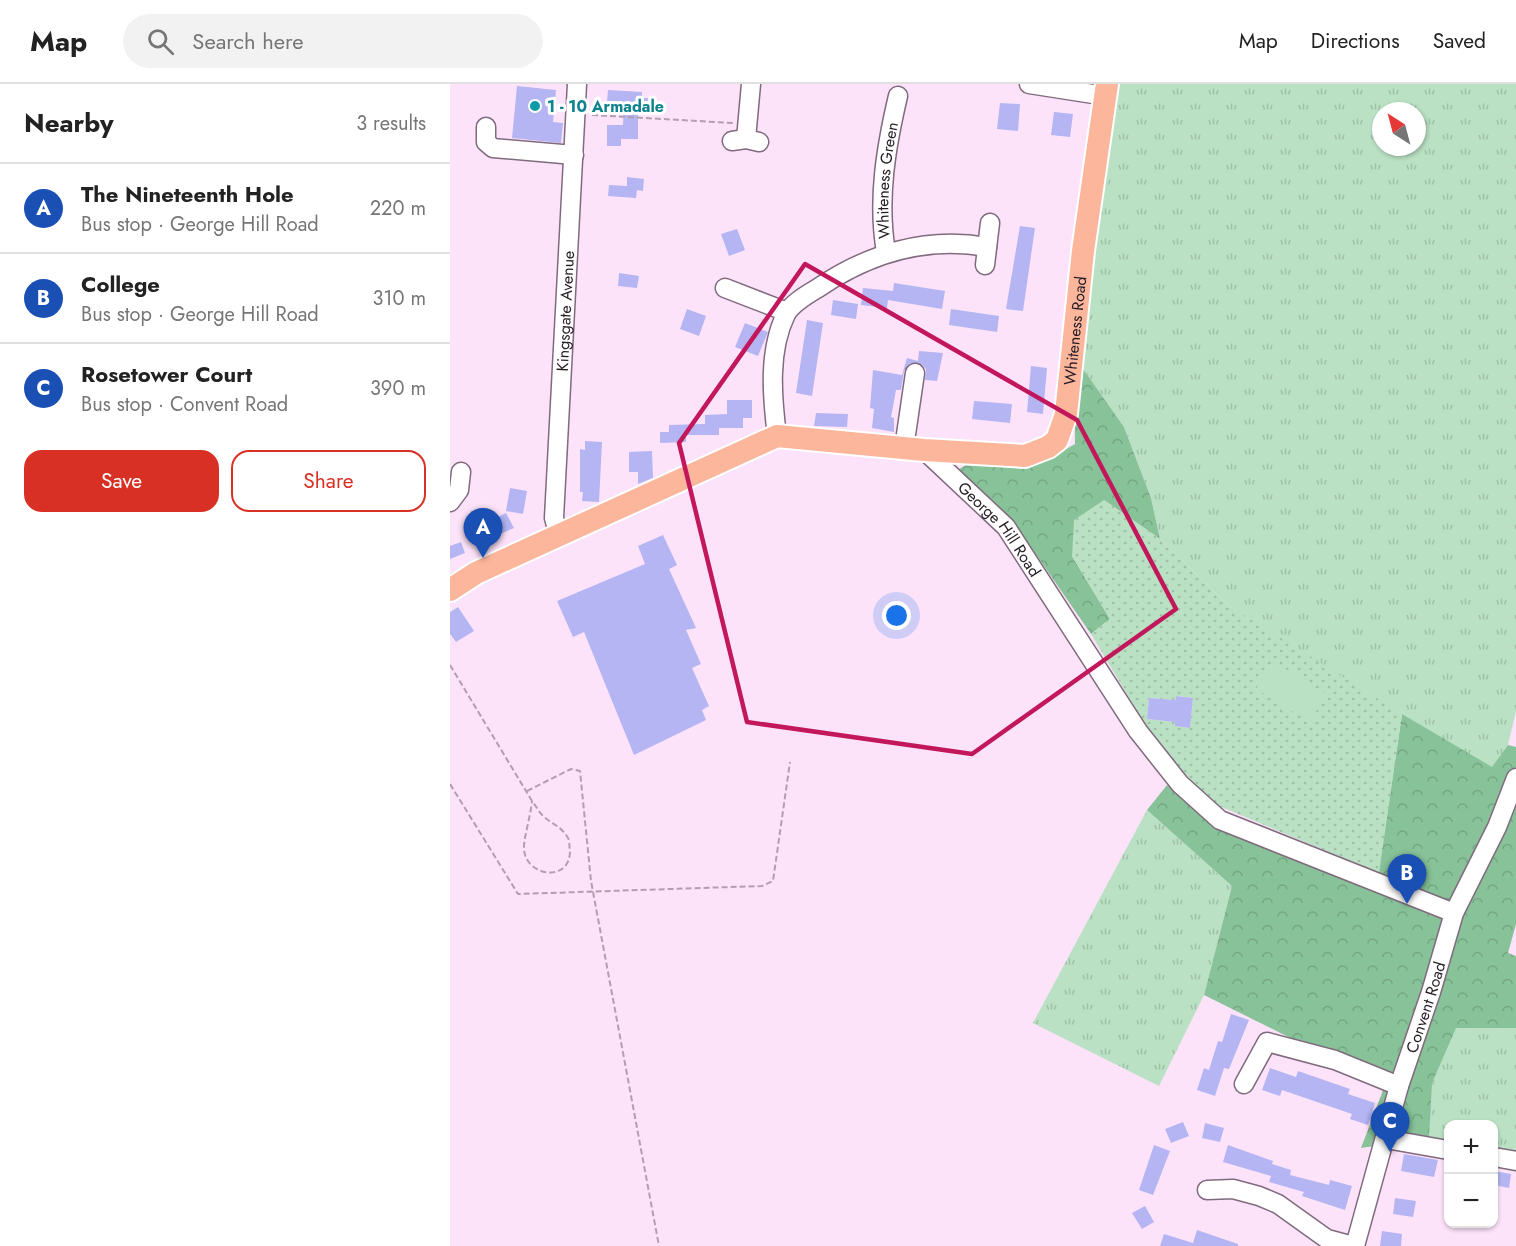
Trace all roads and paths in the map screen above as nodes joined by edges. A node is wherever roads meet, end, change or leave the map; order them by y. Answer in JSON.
{"nodes":[{"id":1,"x":577,"y":84,"type":"edge"},
{"id":2,"x":751,"y":84,"type":"edge"},
{"id":3,"x":1029,"y":84,"type":"edge"},
{"id":4,"x":1106,"y":90,"type":"edge"},
{"id":5,"x":900,"y":105,"type":"dead end"},
{"id":6,"x":575,"y":114,"type":"junction"},
{"id":7,"x":486,"y":127,"type":"dead end"},
{"id":8,"x":746,"y":137,"type":"joint"},
{"id":9,"x":574,"y":155,"type":"junction"},
{"id":10,"x":990,"y":223,"type":"dead end"},
{"id":11,"x":886,"y":252,"type":"junction"},
{"id":12,"x":725,"y":287,"type":"dead end"},
{"id":13,"x":787,"y":312,"type":"junction"},
{"id":14,"x":915,"y":373,"type":"dead end"},
{"id":15,"x":777,"y":435,"type":"junction"},
{"id":16,"x":914,"y":449,"type":"junction"},
{"id":17,"x":461,"y":472,"type":"dead end"},
{"id":18,"x":450,"y":502,"type":"edge"},
{"id":19,"x":559,"y":536,"type":"junction"},
{"id":20,"x":450,"y":590,"type":"edge"},
{"id":21,"x":450,"y":665,"type":"edge"},
{"id":22,"x":790,"y":762,"type":"dead end"},
{"id":23,"x":1516,"y":778,"type":"edge"},
{"id":24,"x":450,"y":784,"type":"edge"},
{"id":25,"x":527,"y":791,"type":"junction"},
{"id":26,"x":532,"y":801,"type":"junction"},
{"id":27,"x":593,"y":893,"type":"junction"},
{"id":28,"x":1454,"y":913,"type":"junction"},
{"id":29,"x":1244,"y":1084,"type":"dead end"},
{"id":30,"x":1400,"y":1086,"type":"junction"},
{"id":31,"x":1386,"y":1139,"type":"junction"},
{"id":32,"x":1444,"y":1149,"type":"edge"},
{"id":33,"x":1498,"y":1158,"type":"edge"},
{"id":34,"x":1516,"y":1161,"type":"edge"},
{"id":35,"x":1207,"y":1190,"type":"dead end"},
{"id":36,"x":659,"y":1246,"type":"edge"},
{"id":37,"x":1354,"y":1246,"type":"edge"}],
"edges":[{"from":1,"to":6,"type":"street","name":"Kingsgate Avenue"},
{"from":2,"to":8,"type":"street"},
{"from":3,"to":4,"type":"street"},
{"from":4,"to":16,"type":"main road","name":"Whiteness Road"},
{"from":5,"to":11,"type":"street","name":"Whiteness Green"},
{"from":6,"to":8,"type":"path"},
{"from":6,"to":9,"type":"street","name":"Kingsgate Avenue"},
{"from":7,"to":9,"type":"street"},
{"from":9,"to":19,"type":"street","name":"Kingsgate Avenue"},
{"from":10,"to":11,"type":"street","name":"Whiteness Green"},
{"from":11,"to":13,"type":"street","name":"Whiteness Green"},
{"from":12,"to":13,"type":"street"},
{"from":13,"to":15,"type":"street"},
{"from":14,"to":16,"type":"street"},
{"from":15,"to":16,"type":"main road"},
{"from":15,"to":19,"type":"main road"},
{"from":16,"to":28,"type":"street","name":"George Hill Road"},
{"from":17,"to":18,"type":"street"},
{"from":19,"to":20,"type":"main road"},
{"from":21,"to":25,"type":"path"},
{"from":22,"to":27,"type":"path"},
{"from":23,"to":28,"type":"street","name":"Convent Road"},
{"from":24,"to":27,"type":"path"},
{"from":25,"to":26,"type":"path"},
{"from":25,"to":27,"type":"path"},
{"from":26,"to":26,"type":"path"},
{"from":27,"to":36,"type":"path"},
{"from":28,"to":30,"type":"street","name":"Convent Road"},
{"from":29,"to":30,"type":"street"},
{"from":30,"to":31,"type":"street","name":"Convent Road"},
{"from":31,"to":32,"type":"street"},
{"from":31,"to":37,"type":"street","name":"Convent Road"},
{"from":33,"to":34,"type":"street"},
{"from":35,"to":37,"type":"street"}]}
